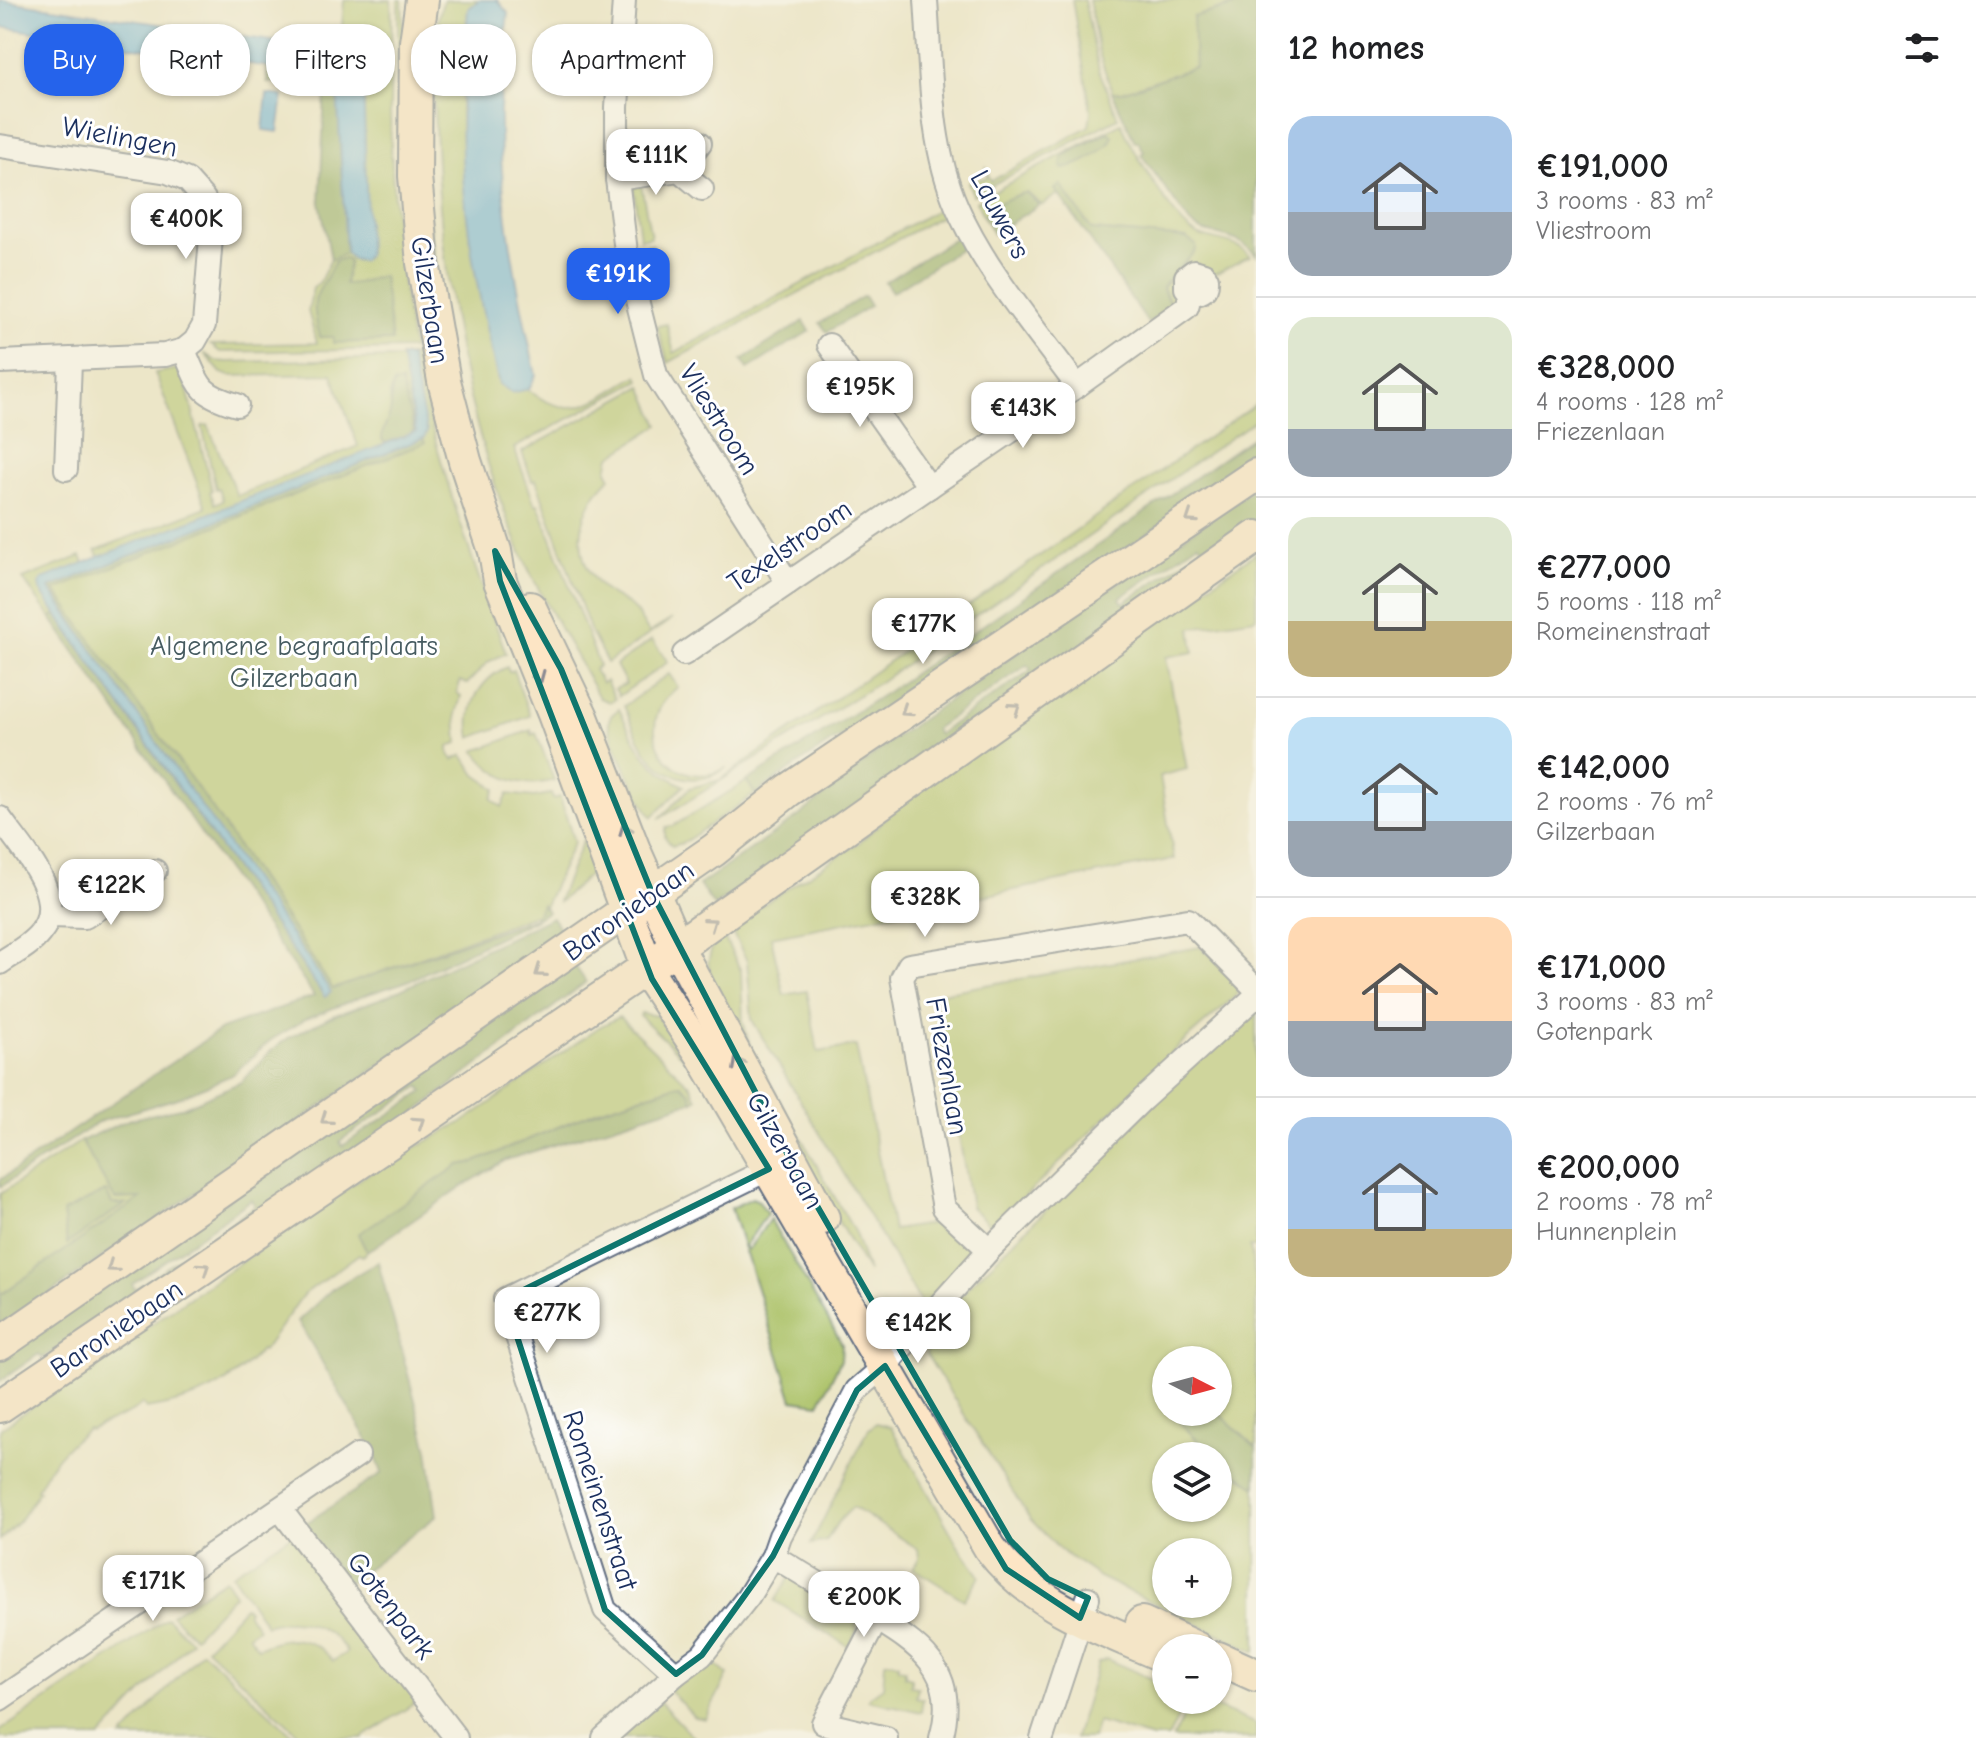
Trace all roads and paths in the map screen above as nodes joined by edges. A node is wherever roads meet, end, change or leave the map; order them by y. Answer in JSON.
{"nodes":[{"id":1,"x":409,"y":0,"type":"edge"},
{"id":2,"x":422,"y":0,"type":"edge"},
{"id":3,"x":624,"y":0,"type":"edge"},
{"id":4,"x":926,"y":0,"type":"edge"},
{"id":5,"x":419,"y":24,"type":"edge"},
{"id":6,"x":411,"y":31,"type":"edge"},
{"id":7,"x":416,"y":96,"type":"edge"},
{"id":8,"x":700,"y":143,"type":"dead end"},
{"id":9,"x":0,"y":146,"type":"edge"},
{"id":10,"x":679,"y":170,"type":"junction"},
{"id":11,"x":617,"y":179,"type":"junction"},
{"id":12,"x":702,"y":189,"type":"dead end"},
{"id":13,"x":1191,"y":293,"type":"dead end"},
{"id":14,"x":829,"y":345,"type":"dead end"},
{"id":15,"x":184,"y":350,"type":"junction"},
{"id":16,"x":70,"y":361,"type":"junction"},
{"id":17,"x":0,"y":362,"type":"edge"},
{"id":18,"x":1077,"y":386,"type":"junction"},
{"id":19,"x":237,"y":405,"type":"dead end"},
{"id":20,"x":66,"y":469,"type":"dead end"},
{"id":21,"x":1256,"y":475,"type":"edge"},
{"id":22,"x":929,"y":487,"type":"junction"},
{"id":23,"x":1256,"y":537,"type":"edge"},
{"id":24,"x":788,"y":583,"type":"junction"},
{"id":25,"x":684,"y":654,"type":"dead end"},
{"id":26,"x":0,"y":818,"type":"edge"},
{"id":27,"x":155,"y":871,"type":"dead end"},
{"id":28,"x":639,"y":902,"type":"junction"},
{"id":29,"x":49,"y":916,"type":"junction"},
{"id":30,"x":677,"y":947,"type":"junction"},
{"id":31,"x":0,"y":963,"type":"edge"},
{"id":32,"x":647,"y":967,"type":"junction"},
{"id":33,"x":1256,"y":989,"type":"edge"},
{"id":34,"x":1256,"y":996,"type":"edge"},
{"id":35,"x":779,"y":1164,"type":"junction"},
{"id":36,"x":989,"y":1250,"type":"junction"},
{"id":37,"x":0,"y":1344,"type":"edge"},
{"id":38,"x":893,"y":1358,"type":"junction"},
{"id":39,"x":0,"y":1406,"type":"edge"},
{"id":40,"x":358,"y":1455,"type":"dead end"},
{"id":41,"x":280,"y":1509,"type":"junction"},
{"id":42,"x":773,"y":1556,"type":"junction"},
{"id":43,"x":1084,"y":1608,"type":"junction"},
{"id":44,"x":877,"y":1619,"type":"junction"},
{"id":45,"x":1157,"y":1634,"type":"edge"},
{"id":46,"x":1152,"y":1649,"type":"edge"},
{"id":47,"x":1232,"y":1664,"type":"edge"},
{"id":48,"x":676,"y":1674,"type":"junction"},
{"id":49,"x":1256,"y":1675,"type":"edge"},
{"id":50,"x":1232,"y":1687,"type":"edge"},
{"id":51,"x":1256,"y":1696,"type":"edge"},
{"id":52,"x":0,"y":1699,"type":"edge"},
{"id":53,"x":456,"y":1738,"type":"edge"},
{"id":54,"x":604,"y":1738,"type":"edge"},
{"id":55,"x":886,"y":1738,"type":"edge"},
{"id":56,"x":941,"y":1738,"type":"edge"},
{"id":57,"x":1042,"y":1738,"type":"edge"}],
"edges":[{"from":1,"to":6,"type":"main road","name":"Gilzerbaan"},
{"from":2,"to":5,"type":"main road","name":"Gilzerbaan"},
{"from":3,"to":11,"type":"street","name":"Vliestroom"},
{"from":4,"to":18,"type":"street","name":"Lauwers"},
{"from":7,"to":28,"type":"main road","name":"Gilzerbaan"},
{"from":8,"to":10,"type":"street"},
{"from":9,"to":15,"type":"street","name":"Wielingen"},
{"from":10,"to":11,"type":"street"},
{"from":10,"to":12,"type":"street"},
{"from":11,"to":24,"type":"street","name":"Vliestroom"},
{"from":13,"to":18,"type":"street","name":"Texelstroom"},
{"from":14,"to":22,"type":"street"},
{"from":15,"to":16,"type":"street"},
{"from":15,"to":19,"type":"street"},
{"from":16,"to":17,"type":"street"},
{"from":16,"to":20,"type":"street"},
{"from":18,"to":22,"type":"street","name":"Texelstroom"},
{"from":21,"to":28,"type":"main road","name":"Baroniebaan","one_way":true},
{"from":22,"to":24,"type":"street","name":"Texelstroom"},
{"from":30,"to":23,"type":"main road","name":"Baroniebaan","one_way":true},
{"from":24,"to":25,"type":"street","name":"Texelstroom"},
{"from":26,"to":29,"type":"street"},
{"from":27,"to":29,"type":"street"},
{"from":28,"to":30,"type":"main road","name":"Gilzerbaan"},
{"from":28,"to":32,"type":"main road","name":"Gilzerbaan"},
{"from":28,"to":37,"type":"main road","name":"Baroniebaan","one_way":true},
{"from":29,"to":31,"type":"street"},
{"from":30,"to":32,"type":"main road","name":"Baroniebaan"},
{"from":35,"to":30,"type":"main road","name":"Gilzerbaan","one_way":true},
{"from":32,"to":35,"type":"main road","name":"Gilzerbaan"},
{"from":39,"to":32,"type":"main road","name":"Baroniebaan","one_way":true},
{"from":33,"to":36,"type":"street","name":"Friezenlaan"},
{"from":34,"to":36,"type":"street"},
{"from":35,"to":38,"type":"main road","name":"Gilzerbaan"},
{"from":35,"to":48,"type":"street","name":"Romeinenstraat"},
{"from":36,"to":38,"type":"street"},
{"from":38,"to":42,"type":"street"},
{"from":38,"to":43,"type":"main road","name":"Gilzerbaan"},
{"from":40,"to":41,"type":"street"},
{"from":41,"to":52,"type":"street"},
{"from":41,"to":53,"type":"street","name":"Gotenpark"},
{"from":42,"to":44,"type":"street"},
{"from":42,"to":48,"type":"street"},
{"from":43,"to":45,"type":"main road","name":"Gilzerbaan"},
{"from":43,"to":46,"type":"main road","name":"Gilzerbaan"},
{"from":43,"to":57,"type":"street"},
{"from":44,"to":55,"type":"street"},
{"from":44,"to":56,"type":"street"},
{"from":47,"to":49,"type":"main road"},
{"from":48,"to":54,"type":"street"},
{"from":50,"to":51,"type":"main road"}]}
